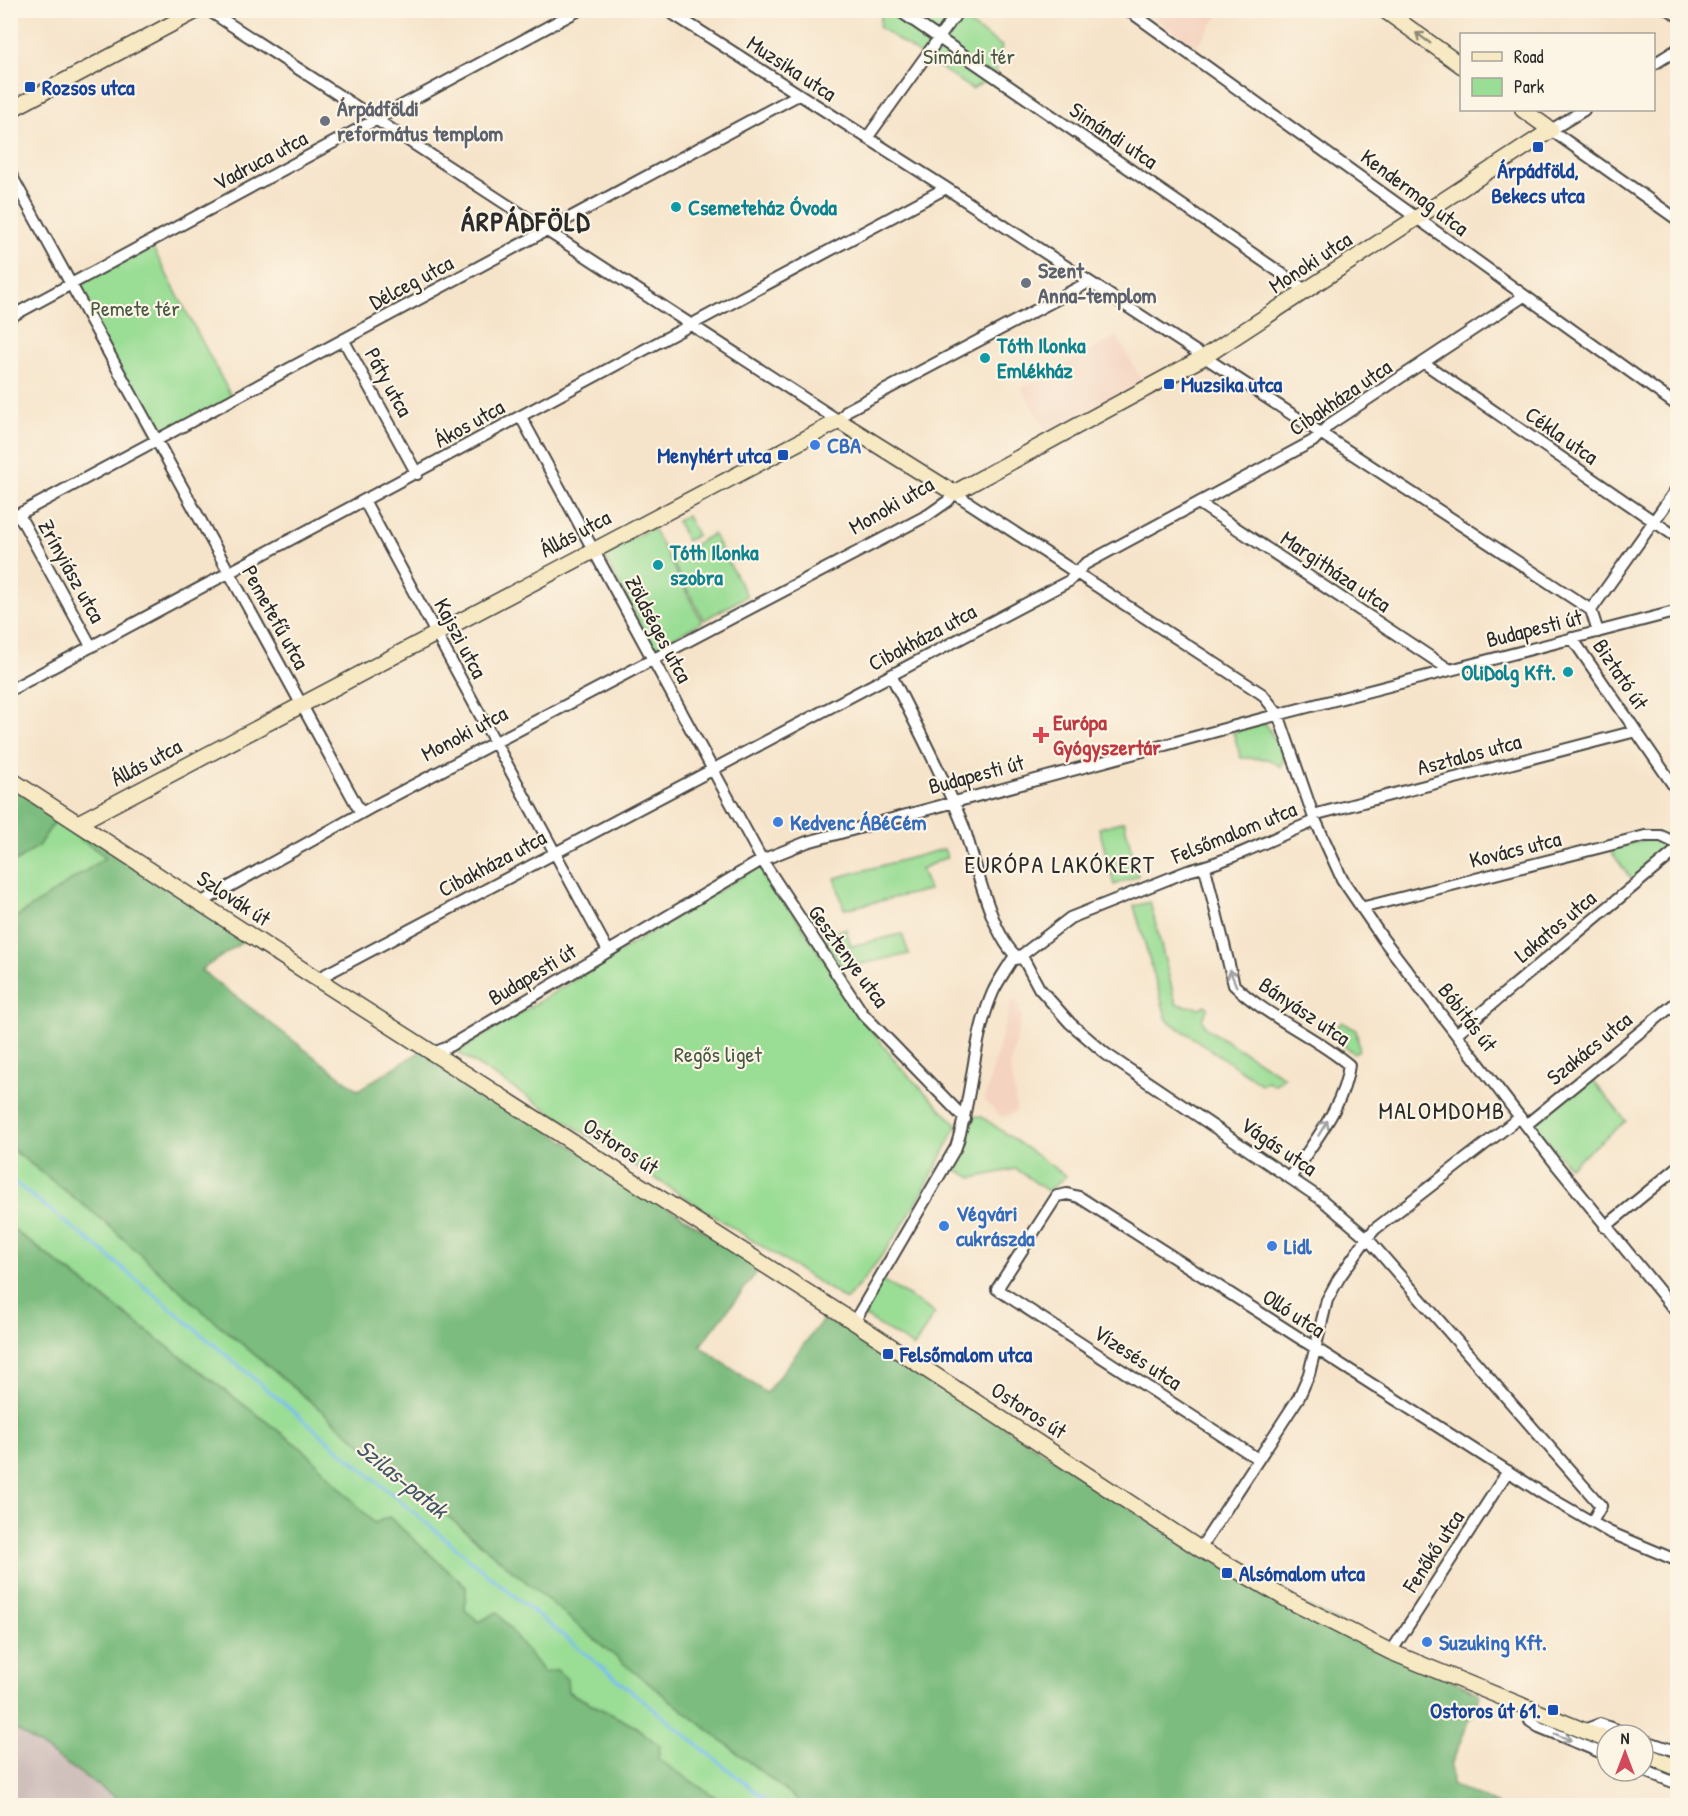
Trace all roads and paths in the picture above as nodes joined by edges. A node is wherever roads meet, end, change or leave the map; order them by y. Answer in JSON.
{"nodes":[{"id":1,"x":198,"y":10,"type":"edge"},
{"id":2,"x":208,"y":10,"type":"edge"},
{"id":3,"x":579,"y":10,"type":"edge"},
{"id":4,"x":667,"y":10,"type":"edge"},
{"id":5,"x":898,"y":10,"type":"edge"},
{"id":6,"x":959,"y":10,"type":"edge"},
{"id":7,"x":1128,"y":10,"type":"edge"},
{"id":8,"x":1384,"y":10,"type":"edge"},
{"id":9,"x":1670,"y":10,"type":"edge"},
{"id":10,"x":1677,"y":16,"type":"edge"},
{"id":11,"x":939,"y":39,"type":"junction"},
{"id":12,"x":1677,"y":49,"type":"edge"},
{"id":13,"x":1655,"y":63,"type":"edge"},
{"id":14,"x":1460,"y":65,"type":"edge"},
{"id":15,"x":798,"y":95,"type":"junction"},
{"id":16,"x":10,"y":110,"type":"edge"},
{"id":17,"x":1524,"y":111,"type":"edge"},
{"id":18,"x":1582,"y":111,"type":"edge"},
{"id":19,"x":376,"y":120,"type":"junction"},
{"id":20,"x":1551,"y":130,"type":"junction"},
{"id":21,"x":867,"y":138,"type":"junction"},
{"id":22,"x":10,"y":173,"type":"edge"},
{"id":23,"x":946,"y":188,"type":"junction"},
{"id":24,"x":1418,"y":218,"type":"junction"},
{"id":25,"x":1677,"y":220,"type":"edge"},
{"id":26,"x":546,"y":232,"type":"junction"},
{"id":27,"x":1089,"y":282,"type":"junction"},
{"id":28,"x":72,"y":283,"type":"junction"},
{"id":29,"x":1307,"y":291,"type":"junction"},
{"id":30,"x":1524,"y":296,"type":"junction"},
{"id":31,"x":10,"y":317,"type":"edge"},
{"id":32,"x":691,"y":324,"type":"junction"},
{"id":33,"x":344,"y":341,"type":"junction"},
{"id":34,"x":1204,"y":357,"type":"junction"},
{"id":35,"x":1424,"y":363,"type":"junction"},
{"id":36,"x":1677,"y":406,"type":"edge"},
{"id":37,"x":521,"y":417,"type":"junction"},
{"id":38,"x":838,"y":421,"type":"junction"},
{"id":39,"x":1320,"y":433,"type":"junction"},
{"id":40,"x":157,"y":441,"type":"junction"},
{"id":41,"x":417,"y":474,"type":"junction"},
{"id":42,"x":1677,"y":487,"type":"edge"},
{"id":43,"x":954,"y":493,"type":"junction"},
{"id":44,"x":365,"y":502,"type":"junction"},
{"id":45,"x":1200,"y":504,"type":"junction"},
{"id":46,"x":15,"y":517,"type":"edge"},
{"id":47,"x":1653,"y":521,"type":"junction"},
{"id":48,"x":1677,"y":538,"type":"edge"},
{"id":49,"x":592,"y":549,"type":"junction"},
{"id":50,"x":1075,"y":572,"type":"junction"},
{"id":51,"x":229,"y":574,"type":"junction"},
{"id":52,"x":1591,"y":610,"type":"junction"},
{"id":53,"x":1677,"y":611,"type":"edge"},
{"id":54,"x":1598,"y":632,"type":"junction"},
{"id":55,"x":436,"y":633,"type":"junction"},
{"id":56,"x":1572,"y":638,"type":"junction"},
{"id":57,"x":91,"y":646,"type":"junction"},
{"id":58,"x":653,"y":659,"type":"junction"},
{"id":59,"x":1450,"y":670,"type":"junction"},
{"id":60,"x":891,"y":675,"type":"junction"},
{"id":61,"x":10,"y":690,"type":"edge"},
{"id":62,"x":303,"y":705,"type":"junction"},
{"id":63,"x":1278,"y":714,"type":"junction"},
{"id":64,"x":1636,"y":731,"type":"junction"},
{"id":65,"x":494,"y":743,"type":"junction"},
{"id":66,"x":712,"y":768,"type":"junction"},
{"id":67,"x":10,"y":779,"type":"edge"},
{"id":68,"x":1677,"y":792,"type":"edge"},
{"id":69,"x":951,"y":802,"type":"junction"},
{"id":70,"x":361,"y":813,"type":"junction"},
{"id":71,"x":1314,"y":818,"type":"junction"},
{"id":72,"x":80,"y":822,"type":"junction"},
{"id":73,"x":1677,"y":844,"type":"edge"},
{"id":74,"x":1677,"y":849,"type":"edge"},
{"id":75,"x":555,"y":852,"type":"junction"},
{"id":76,"x":762,"y":860,"type":"junction"},
{"id":77,"x":1205,"y":868,"type":"junction"},
{"id":78,"x":200,"y":903,"type":"junction"},
{"id":79,"x":1361,"y":908,"type":"junction"},
{"id":80,"x":608,"y":951,"type":"junction"},
{"id":81,"x":1018,"y":958,"type":"junction"},
{"id":82,"x":317,"y":980,"type":"junction"},
{"id":83,"x":1677,"y":1001,"type":"edge"},
{"id":84,"x":1457,"y":1033,"type":"junction"},
{"id":85,"x":433,"y":1053,"type":"junction"},
{"id":86,"x":965,"y":1119,"type":"junction"},
{"id":87,"x":1523,"y":1121,"type":"junction"},
{"id":88,"x":1677,"y":1167,"type":"edge"},
{"id":89,"x":1291,"y":1177,"type":"junction"},
{"id":90,"x":1057,"y":1196,"type":"joint"},
{"id":91,"x":1605,"y":1227,"type":"junction"},
{"id":92,"x":1367,"y":1238,"type":"junction"},
{"id":93,"x":1677,"y":1314,"type":"edge"},
{"id":94,"x":854,"y":1322,"type":"junction"},
{"id":95,"x":1314,"y":1349,"type":"junction"},
{"id":96,"x":1258,"y":1459,"type":"junction"},
{"id":97,"x":1508,"y":1471,"type":"junction"},
{"id":98,"x":1592,"y":1522,"type":"junction"},
{"id":99,"x":1200,"y":1549,"type":"junction"},
{"id":100,"x":1677,"y":1561,"type":"edge"},
{"id":101,"x":1391,"y":1652,"type":"junction"},
{"id":102,"x":1530,"y":1709,"type":"junction"},
{"id":103,"x":1595,"y":1726,"type":"edge"},
{"id":104,"x":1584,"y":1730,"type":"junction"},
{"id":105,"x":1595,"y":1735,"type":"edge"},
{"id":106,"x":1655,"y":1744,"type":"edge"},
{"id":107,"x":1595,"y":1750,"type":"edge"},
{"id":108,"x":1677,"y":1752,"type":"edge"},
{"id":109,"x":1655,"y":1759,"type":"edge"},
{"id":110,"x":1677,"y":1768,"type":"edge"},
{"id":111,"x":1655,"y":1775,"type":"edge"},
{"id":112,"x":1677,"y":1784,"type":"edge"}],
"edges":[{"from":1,"to":16,"type":"street"},
{"from":2,"to":19,"type":"street"},
{"from":3,"to":19,"type":"street","name":"Vadruca utca"},
{"from":4,"to":15,"type":"street","name":"Muzsika utca"},
{"from":5,"to":11,"type":"street","name":"Simándi utca"},
{"from":6,"to":11,"type":"street"},
{"from":7,"to":24,"type":"street","name":"Kendermag utca"},
{"from":14,"to":8,"type":"street","one_way":true},
{"from":9,"to":10,"type":"street"},
{"from":11,"to":21,"type":"street"},
{"from":11,"to":29,"type":"street","name":"Simándi utca"},
{"from":12,"to":13,"type":"street"},
{"from":15,"to":21,"type":"street","name":"Muzsika utca"},
{"from":15,"to":26,"type":"street","name":"Délceg utca"},
{"from":17,"to":20,"type":"street"},
{"from":18,"to":20,"type":"street","name":"Monoki utca"},
{"from":19,"to":26,"type":"street"},
{"from":19,"to":28,"type":"street","name":"Vadruca utca"},
{"from":20,"to":24,"type":"street","name":"Monoki utca"},
{"from":20,"to":25,"type":"street"},
{"from":21,"to":23,"type":"street","name":"Muzsika utca"},
{"from":22,"to":28,"type":"street"},
{"from":23,"to":27,"type":"street","name":"Muzsika utca"},
{"from":23,"to":32,"type":"street","name":"Ákos utca"},
{"from":24,"to":29,"type":"street","name":"Monoki utca"},
{"from":24,"to":30,"type":"street","name":"Kendermag utca"},
{"from":26,"to":32,"type":"street"},
{"from":26,"to":33,"type":"street","name":"Délceg utca"},
{"from":27,"to":34,"type":"street","name":"Muzsika utca"},
{"from":27,"to":38,"type":"street","name":"Állás utca"},
{"from":28,"to":31,"type":"street"},
{"from":28,"to":40,"type":"street"},
{"from":29,"to":34,"type":"street","name":"Monoki utca"},
{"from":30,"to":35,"type":"street","name":"Cibakháza utca"},
{"from":30,"to":36,"type":"street","name":"Kendermag utca"},
{"from":32,"to":37,"type":"street","name":"Ákos utca"},
{"from":32,"to":38,"type":"street"},
{"from":33,"to":40,"type":"street","name":"Délceg utca"},
{"from":33,"to":41,"type":"street","name":"Páty utca"},
{"from":34,"to":39,"type":"street","name":"Muzsika utca"},
{"from":34,"to":43,"type":"street","name":"Monoki utca"},
{"from":35,"to":39,"type":"street","name":"Cibakháza utca"},
{"from":35,"to":47,"type":"street","name":"Cékla utca"},
{"from":37,"to":41,"type":"street","name":"Ákos utca"},
{"from":37,"to":49,"type":"street","name":"Zöldséges utca"},
{"from":38,"to":43,"type":"street"},
{"from":38,"to":49,"type":"street","name":"Állás utca"},
{"from":39,"to":45,"type":"street","name":"Cibakháza utca"},
{"from":39,"to":52,"type":"street","name":"Muzsika utca"},
{"from":40,"to":46,"type":"street"},
{"from":40,"to":51,"type":"street","name":"Pemetefű utca"},
{"from":41,"to":44,"type":"street","name":"Ákos utca"},
{"from":42,"to":47,"type":"street"},
{"from":43,"to":50,"type":"street"},
{"from":43,"to":58,"type":"street","name":"Monoki utca"},
{"from":44,"to":51,"type":"street","name":"Ákos utca"},
{"from":44,"to":55,"type":"street","name":"Kajszi utca"},
{"from":45,"to":50,"type":"street","name":"Cibakháza utca"},
{"from":45,"to":59,"type":"street","name":"Margitháza utca"},
{"from":46,"to":57,"type":"street","name":"Zrínyiász utca"},
{"from":47,"to":48,"type":"street","name":"Cékla utca"},
{"from":47,"to":52,"type":"street"},
{"from":49,"to":55,"type":"street","name":"Állás utca"},
{"from":49,"to":58,"type":"street","name":"Zöldséges utca"},
{"from":50,"to":60,"type":"street","name":"Cibakháza utca"},
{"from":50,"to":63,"type":"street"},
{"from":51,"to":57,"type":"street","name":"Ákos utca"},
{"from":51,"to":62,"type":"street","name":"Pemetefű utca"},
{"from":52,"to":54,"type":"street"},
{"from":53,"to":54,"type":"street","name":"Budapesti út"},
{"from":54,"to":56,"type":"street","name":"Budapesti út"},
{"from":55,"to":62,"type":"street","name":"Állás utca"},
{"from":55,"to":65,"type":"street","name":"Kajszi utca"},
{"from":56,"to":59,"type":"street","name":"Budapesti út"},
{"from":56,"to":64,"type":"street","name":"Biztató út"},
{"from":57,"to":61,"type":"street","name":"Ákos utca"},
{"from":58,"to":65,"type":"street","name":"Monoki utca"},
{"from":58,"to":66,"type":"street","name":"Zöldséges utca"},
{"from":59,"to":63,"type":"street","name":"Budapesti út"},
{"from":60,"to":66,"type":"street","name":"Cibakháza utca"},
{"from":60,"to":69,"type":"street","name":"Vágás utca"},
{"from":62,"to":70,"type":"street","name":"Pemetefű utca"},
{"from":62,"to":72,"type":"street","name":"Állás utca"},
{"from":63,"to":69,"type":"street","name":"Budapesti út"},
{"from":63,"to":71,"type":"street","name":"Bóbitás út"},
{"from":64,"to":68,"type":"street","name":"Biztató út"},
{"from":64,"to":71,"type":"street","name":"Asztalos utca"},
{"from":65,"to":70,"type":"street","name":"Monoki utca"},
{"from":65,"to":75,"type":"street","name":"Kajszi utca"},
{"from":66,"to":75,"type":"street","name":"Cibakháza utca"},
{"from":66,"to":76,"type":"street","name":"Zöldséges utca"},
{"from":67,"to":72,"type":"street","name":"Szlovák út"},
{"from":69,"to":76,"type":"street","name":"Budapesti út"},
{"from":69,"to":81,"type":"street","name":"Vágás utca"},
{"from":70,"to":78,"type":"street","name":"Monoki utca"},
{"from":71,"to":77,"type":"street","name":"Felsőmalom utca"},
{"from":71,"to":79,"type":"street","name":"Bóbitás út"},
{"from":72,"to":78,"type":"street","name":"Szlovák út"},
{"from":73,"to":79,"type":"street","name":"Kovács utca"},
{"from":74,"to":84,"type":"street","name":"Lakatos utca"},
{"from":75,"to":80,"type":"street","name":"Kajszi utca"},
{"from":75,"to":82,"type":"street","name":"Cibakháza utca"},
{"from":76,"to":80,"type":"street","name":"Budapesti út"},
{"from":76,"to":86,"type":"street","name":"Gesztenye utca"},
{"from":77,"to":81,"type":"street","name":"Felsőmalom utca"},
{"from":89,"to":77,"type":"street","name":"Bányász utca","one_way":true},
{"from":78,"to":82,"type":"street","name":"Szlovák út"},
{"from":79,"to":84,"type":"street","name":"Bóbitás út"},
{"from":80,"to":85,"type":"street","name":"Budapesti út"},
{"from":81,"to":86,"type":"street","name":"Felsőmalom utca"},
{"from":81,"to":89,"type":"street","name":"Vágás utca"},
{"from":82,"to":85,"type":"street","name":"Szlovák út"},
{"from":83,"to":87,"type":"street","name":"Szakács utca"},
{"from":84,"to":87,"type":"street","name":"Bóbitás út"},
{"from":85,"to":94,"type":"street","name":"Ostoros út"},
{"from":86,"to":94,"type":"street","name":"Felsőmalom utca"},
{"from":87,"to":91,"type":"street","name":"Bóbitás út"},
{"from":87,"to":92,"type":"street"},
{"from":88,"to":91,"type":"street"},
{"from":89,"to":92,"type":"street","name":"Vágás utca"},
{"from":90,"to":95,"type":"street","name":"Olló utca"},
{"from":90,"to":96,"type":"street","name":"Vízesés utca"},
{"from":91,"to":93,"type":"street","name":"Bóbitás út"},
{"from":92,"to":95,"type":"street"},
{"from":92,"to":98,"type":"street","name":"Vágás utca"},
{"from":94,"to":99,"type":"street","name":"Ostoros út"},
{"from":95,"to":96,"type":"street"},
{"from":95,"to":97,"type":"street","name":"Olló utca"},
{"from":96,"to":99,"type":"street"},
{"from":97,"to":98,"type":"street"},
{"from":97,"to":101,"type":"street","name":"Fenőkő utca"},
{"from":98,"to":100,"type":"street"},
{"from":99,"to":101,"type":"street","name":"Ostoros út"},
{"from":101,"to":102,"type":"street","name":"Ostoros út"},
{"from":102,"to":104,"type":"street","name":"Ostoros út"},
{"from":102,"to":107,"type":"street","one_way":true},
{"from":103,"to":104,"type":"street","name":"Ostoros út"},
{"from":104,"to":105,"type":"street","name":"Ostoros út"},
{"from":106,"to":108,"type":"street"},
{"from":109,"to":110,"type":"street"},
{"from":111,"to":112,"type":"street"}]}
